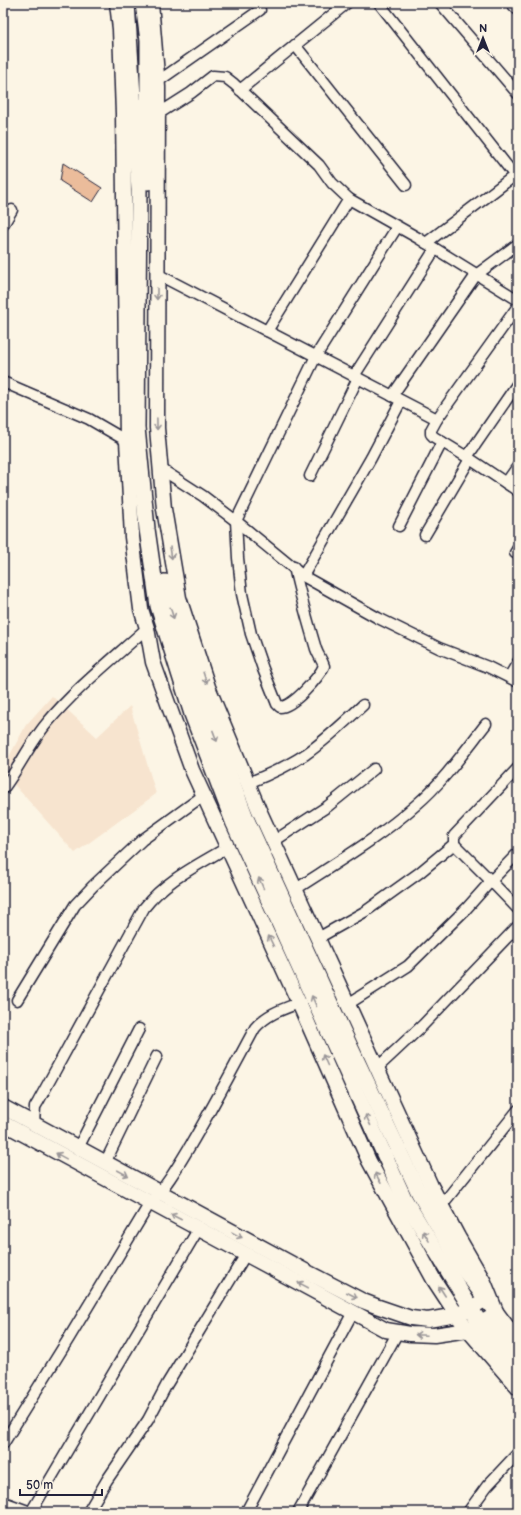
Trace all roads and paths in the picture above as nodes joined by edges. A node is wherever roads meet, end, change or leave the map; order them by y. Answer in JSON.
{"nodes":[{"id":1,"x":117,"y":3,"type":"edge"},
{"id":2,"x":127,"y":3,"type":"edge"},
{"id":3,"x":142,"y":3,"type":"edge"},
{"id":4,"x":151,"y":3,"type":"edge"},
{"id":5,"x":347,"y":3,"type":"edge"},
{"id":6,"x":379,"y":3,"type":"edge"},
{"id":7,"x":440,"y":3,"type":"edge"},
{"id":8,"x":511,"y":3,"type":"edge"},
{"id":9,"x":260,"y":10,"type":"dead end"},
{"id":10,"x":518,"y":10,"type":"edge"},
{"id":11,"x":295,"y":45,"type":"junction"},
{"id":12,"x":157,"y":82,"type":"junction"},
{"id":13,"x":240,"y":90,"type":"junction"},
{"id":14,"x":518,"y":94,"type":"edge"},
{"id":15,"x":158,"y":114,"type":"junction"},
{"id":16,"x":516,"y":175,"type":"edge"},
{"id":17,"x":406,"y":185,"type":"dead end"},
{"id":18,"x":349,"y":199,"type":"junction"},
{"id":19,"x":12,"y":210,"type":"dead end"},
{"id":20,"x":3,"y":225,"type":"edge"},
{"id":21,"x":397,"y":227,"type":"junction"},
{"id":22,"x":426,"y":243,"type":"junction"},
{"id":23,"x":518,"y":244,"type":"edge"},
{"id":24,"x":435,"y":249,"type":"junction"},
{"id":25,"x":158,"y":274,"type":"junction"},
{"id":26,"x":476,"y":274,"type":"junction"},
{"id":27,"x":518,"y":300,"type":"edge"},
{"id":28,"x":518,"y":306,"type":"edge"},
{"id":29,"x":267,"y":331,"type":"junction"},
{"id":30,"x":316,"y":356,"type":"junction"},
{"id":31,"x":356,"y":377,"type":"junction"},
{"id":32,"x":3,"y":382,"type":"edge"},
{"id":33,"x":518,"y":383,"type":"edge"},
{"id":34,"x":392,"y":396,"type":"junction"},
{"id":35,"x":401,"y":400,"type":"junction"},
{"id":36,"x":437,"y":419,"type":"junction"},
{"id":37,"x":127,"y":441,"type":"junction"},
{"id":38,"x":442,"y":442,"type":"junction"},
{"id":39,"x":468,"y":458,"type":"junction"},
{"id":40,"x":518,"y":466,"type":"edge"},
{"id":41,"x":161,"y":469,"type":"junction"},
{"id":42,"x":310,"y":476,"type":"dead end"},
{"id":43,"x":506,"y":483,"type":"junction"},
{"id":44,"x":518,"y":491,"type":"edge"},
{"id":45,"x":236,"y":521,"type":"junction"},
{"id":46,"x":399,"y":526,"type":"dead end"},
{"id":47,"x":425,"y":535,"type":"dead end"},
{"id":48,"x":294,"y":567,"type":"junction"},
{"id":49,"x":303,"y":576,"type":"junction"},
{"id":50,"x":146,"y":628,"type":"junction"},
{"id":51,"x":518,"y":662,"type":"edge"},
{"id":52,"x":514,"y":679,"type":"edge"},
{"id":53,"x":362,"y":705,"type":"dead end"},
{"id":54,"x":486,"y":724,"type":"dead end"},
{"id":55,"x":518,"y":768,"type":"edge"},
{"id":56,"x":374,"y":769,"type":"dead end"},
{"id":57,"x":248,"y":783,"type":"junction"},
{"id":58,"x":3,"y":789,"type":"edge"},
{"id":59,"x":204,"y":795,"type":"junction"},
{"id":60,"x":274,"y":841,"type":"junction"},
{"id":61,"x":454,"y":844,"type":"junction"},
{"id":62,"x":228,"y":847,"type":"junction"},
{"id":63,"x":518,"y":853,"type":"edge"},
{"id":64,"x":491,"y":881,"type":"junction"},
{"id":65,"x":296,"y":889,"type":"junction"},
{"id":66,"x":518,"y":909,"type":"edge"},
{"id":67,"x":518,"y":926,"type":"edge"},
{"id":68,"x":318,"y":938,"type":"junction"},
{"id":69,"x":17,"y":1000,"type":"dead end"},
{"id":70,"x":299,"y":1003,"type":"junction"},
{"id":71,"x":348,"y":1004,"type":"junction"},
{"id":72,"x":139,"y":1029,"type":"dead end"},
{"id":73,"x":158,"y":1056,"type":"dead end"},
{"id":74,"x":377,"y":1068,"type":"junction"},
{"id":75,"x":3,"y":1107,"type":"edge"},
{"id":76,"x":518,"y":1110,"type":"edge"},
{"id":77,"x":3,"y":1123,"type":"edge"},
{"id":78,"x":34,"y":1124,"type":"junction"},
{"id":79,"x":78,"y":1148,"type":"junction"},
{"id":80,"x":105,"y":1163,"type":"junction"},
{"id":81,"x":160,"y":1193,"type":"junction"},
{"id":82,"x":150,"y":1203,"type":"junction"},
{"id":83,"x":441,"y":1206,"type":"junction"},
{"id":84,"x":199,"y":1228,"type":"junction"},
{"id":85,"x":246,"y":1254,"type":"junction"},
{"id":86,"x":485,"y":1300,"type":"junction"},
{"id":87,"x":376,"y":1306,"type":"junction"},
{"id":88,"x":464,"y":1311,"type":"junction"},
{"id":89,"x":353,"y":1312,"type":"junction"},
{"id":90,"x":370,"y":1321,"type":"junction"},
{"id":91,"x":484,"y":1322,"type":"junction"},
{"id":92,"x":398,"y":1332,"type":"junction"},
{"id":93,"x":518,"y":1342,"type":"edge"},
{"id":94,"x":518,"y":1358,"type":"edge"},
{"id":95,"x":518,"y":1372,"type":"edge"},
{"id":96,"x":518,"y":1388,"type":"edge"},
{"id":97,"x":3,"y":1444,"type":"edge"},
{"id":98,"x":518,"y":1453,"type":"edge"},
{"id":99,"x":3,"y":1504,"type":"edge"},
{"id":100,"x":25,"y":1512,"type":"edge"},
{"id":101,"x":31,"y":1512,"type":"edge"},
{"id":102,"x":88,"y":1512,"type":"edge"},
{"id":103,"x":246,"y":1512,"type":"edge"},
{"id":104,"x":298,"y":1512,"type":"edge"},
{"id":105,"x":468,"y":1512,"type":"edge"}],
"edges":[{"from":1,"to":37,"type":"main road"},
{"from":88,"to":2,"type":"main road","one_way":true},
{"from":3,"to":86,"type":"main road","one_way":true},
{"from":4,"to":12,"type":"main road"},
{"from":5,"to":11,"type":"street"},
{"from":6,"to":16,"type":"street"},
{"from":7,"to":14,"type":"street"},
{"from":8,"to":10,"type":"street"},
{"from":9,"to":12,"type":"street"},
{"from":11,"to":13,"type":"street"},
{"from":11,"to":17,"type":"street"},
{"from":12,"to":15,"type":"main road"},
{"from":13,"to":15,"type":"street"},
{"from":13,"to":18,"type":"street"},
{"from":15,"to":25,"type":"main road"},
{"from":16,"to":22,"type":"street"},
{"from":18,"to":21,"type":"street"},
{"from":18,"to":29,"type":"street"},
{"from":19,"to":20,"type":"street"},
{"from":21,"to":22,"type":"street"},
{"from":21,"to":30,"type":"street"},
{"from":22,"to":24,"type":"street"},
{"from":23,"to":26,"type":"street"},
{"from":24,"to":26,"type":"street"},
{"from":24,"to":31,"type":"street"},
{"from":25,"to":29,"type":"street"},
{"from":25,"to":41,"type":"main road","one_way":true},
{"from":26,"to":27,"type":"street"},
{"from":26,"to":34,"type":"street"},
{"from":28,"to":36,"type":"street"},
{"from":29,"to":30,"type":"street"},
{"from":30,"to":31,"type":"street"},
{"from":30,"to":45,"type":"street"},
{"from":31,"to":34,"type":"street"},
{"from":31,"to":42,"type":"street"},
{"from":32,"to":37,"type":"street"},
{"from":33,"to":39,"type":"street"},
{"from":34,"to":35,"type":"street"},
{"from":35,"to":36,"type":"street"},
{"from":35,"to":49,"type":"street"},
{"from":36,"to":38,"type":"street"},
{"from":37,"to":50,"type":"main road"},
{"from":38,"to":39,"type":"street"},
{"from":38,"to":46,"type":"street"},
{"from":39,"to":43,"type":"street"},
{"from":39,"to":47,"type":"street"},
{"from":40,"to":43,"type":"street"},
{"from":41,"to":45,"type":"street"},
{"from":41,"to":57,"type":"main road","one_way":true},
{"from":43,"to":44,"type":"street"},
{"from":45,"to":48,"type":"street"},
{"from":45,"to":48,"type":"street"},
{"from":48,"to":49,"type":"street"},
{"from":49,"to":52,"type":"street"},
{"from":50,"to":58,"type":"street"},
{"from":50,"to":59,"type":"main road"},
{"from":51,"to":52,"type":"street"},
{"from":53,"to":57,"type":"street"},
{"from":54,"to":65,"type":"street"},
{"from":55,"to":61,"type":"street"},
{"from":56,"to":60,"type":"street"},
{"from":57,"to":60,"type":"main road"},
{"from":59,"to":62,"type":"main road"},
{"from":59,"to":69,"type":"street"},
{"from":60,"to":65,"type":"main road"},
{"from":61,"to":64,"type":"street"},
{"from":61,"to":68,"type":"street"},
{"from":70,"to":62,"type":"main road","one_way":true},
{"from":62,"to":78,"type":"street"},
{"from":63,"to":64,"type":"street"},
{"from":64,"to":66,"type":"street"},
{"from":64,"to":71,"type":"street"},
{"from":65,"to":68,"type":"main road"},
{"from":67,"to":74,"type":"street"},
{"from":68,"to":71,"type":"main road"},
{"from":70,"to":81,"type":"street"},
{"from":88,"to":70,"type":"main road","one_way":true},
{"from":71,"to":74,"type":"main road"},
{"from":72,"to":79,"type":"street"},
{"from":73,"to":80,"type":"street"},
{"from":74,"to":83,"type":"main road"},
{"from":75,"to":78,"type":"main road"},
{"from":76,"to":83,"type":"street"},
{"from":82,"to":77,"type":"main road","one_way":true},
{"from":78,"to":79,"type":"main road"},
{"from":79,"to":80,"type":"main road"},
{"from":80,"to":81,"type":"main road","one_way":true},
{"from":81,"to":82,"type":"street"},
{"from":81,"to":87,"type":"main road","one_way":true},
{"from":84,"to":82,"type":"main road","one_way":true},
{"from":82,"to":97,"type":"street"},
{"from":83,"to":91,"type":"main road"},
{"from":84,"to":85,"type":"main road"},
{"from":84,"to":101,"type":"street"},
{"from":89,"to":85,"type":"main road","one_way":true},
{"from":85,"to":102,"type":"street"},
{"from":86,"to":88,"type":"main road"},
{"from":86,"to":91,"type":"main road"},
{"from":87,"to":88,"type":"main road"},
{"from":87,"to":90,"type":"main road"},
{"from":88,"to":91,"type":"main road"},
{"from":89,"to":90,"type":"main road"},
{"from":89,"to":103,"type":"street"},
{"from":90,"to":92,"type":"main road"},
{"from":91,"to":92,"type":"main road","one_way":true},
{"from":91,"to":93,"type":"main road"},
{"from":91,"to":94,"type":"street"},
{"from":91,"to":95,"type":"main road"},
{"from":91,"to":96,"type":"main road"},
{"from":92,"to":104,"type":"street"},
{"from":98,"to":105,"type":"street"},
{"from":99,"to":100,"type":"main road"}]}
